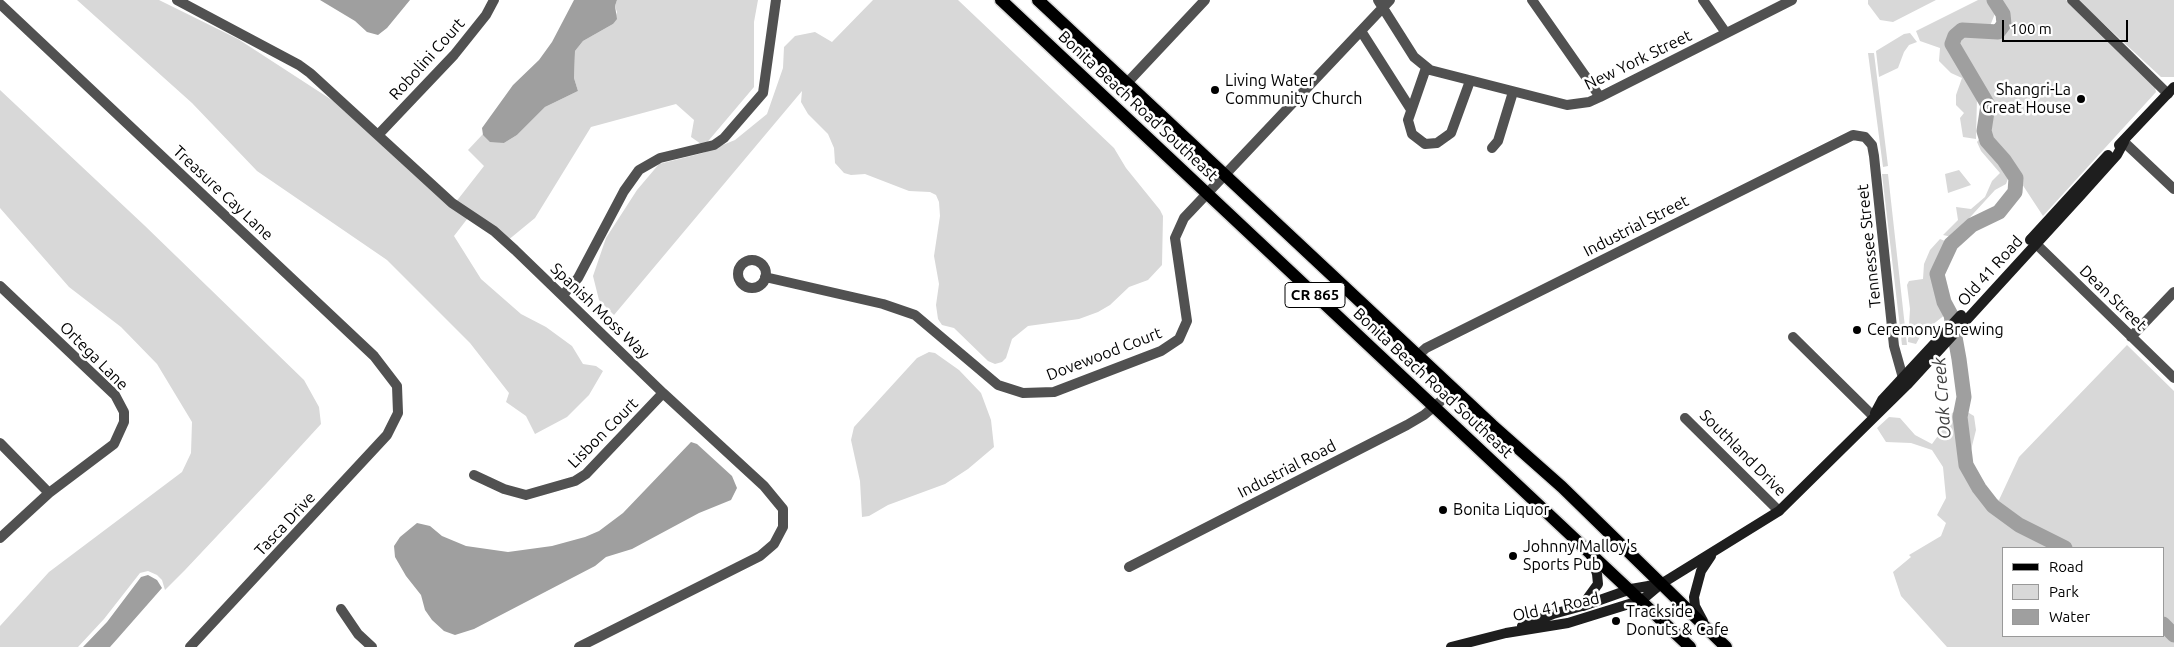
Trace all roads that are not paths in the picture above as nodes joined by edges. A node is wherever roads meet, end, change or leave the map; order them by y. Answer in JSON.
{"nodes":[{"id":1,"x":177,"y":0,"type":"edge"},
{"id":2,"x":494,"y":0,"type":"edge"},
{"id":3,"x":776,"y":0,"type":"edge"},
{"id":4,"x":1001,"y":0,"type":"edge"},
{"id":5,"x":1038,"y":0,"type":"edge"},
{"id":6,"x":1205,"y":0,"type":"edge"},
{"id":7,"x":1532,"y":0,"type":"edge"},
{"id":8,"x":1703,"y":0,"type":"edge"},
{"id":9,"x":1792,"y":0,"type":"edge"},
{"id":10,"x":2072,"y":0,"type":"edge"},
{"id":11,"x":1384,"y":3,"type":"edge"},
{"id":12,"x":0,"y":4,"type":"edge"},
{"id":13,"x":1361,"y":31,"type":"junction"},
{"id":14,"x":1726,"y":33,"type":"junction"},
{"id":15,"x":1426,"y":68,"type":"junction"},
{"id":16,"x":1470,"y":81,"type":"junction"},
{"id":17,"x":1127,"y":84,"type":"junction"},
{"id":18,"x":2171,"y":91,"type":"edge"},
{"id":19,"x":1513,"y":92,"type":"junction"},
{"id":20,"x":1600,"y":97,"type":"junction"},
{"id":21,"x":1410,"y":108,"type":"junction"},
{"id":22,"x":378,"y":135,"type":"junction"},
{"id":23,"x":1869,"y":141,"type":"joint"},
{"id":24,"x":2124,"y":142,"type":"junction"},
{"id":25,"x":1492,"y":148,"type":"dead end"},
{"id":26,"x":1225,"y":175,"type":"junction"},
{"id":27,"x":2174,"y":190,"type":"edge"},
{"id":28,"x":1208,"y":194,"type":"junction"},
{"id":29,"x":2033,"y":242,"type":"junction"},
{"id":30,"x":765,"y":277,"type":"dead end"},
{"id":31,"x":0,"y":286,"type":"edge"},
{"id":32,"x":2174,"y":292,"type":"edge"},
{"id":33,"x":563,"y":295,"type":"junction"},
{"id":34,"x":1793,"y":336,"type":"dead end"},
{"id":35,"x":2131,"y":337,"type":"junction"},
{"id":36,"x":1940,"y":344,"type":"junction"},
{"id":37,"x":1417,"y":356,"type":"junction"},
{"id":38,"x":1903,"y":378,"type":"junction"},
{"id":39,"x":2174,"y":378,"type":"edge"},
{"id":40,"x":1454,"y":390,"type":"junction"},
{"id":41,"x":663,"y":393,"type":"junction"},
{"id":42,"x":1434,"y":407,"type":"junction"},
{"id":43,"x":1873,"y":416,"type":"junction"},
{"id":44,"x":396,"y":418,"type":"joint"},
{"id":45,"x":1685,"y":418,"type":"dead end"},
{"id":46,"x":0,"y":443,"type":"edge"},
{"id":47,"x":474,"y":475,"type":"dead end"},
{"id":48,"x":49,"y":493,"type":"junction"},
{"id":49,"x":1779,"y":511,"type":"junction"},
{"id":50,"x":0,"y":538,"type":"edge"},
{"id":51,"x":1588,"y":550,"type":"junction"},
{"id":52,"x":1714,"y":552,"type":"junction"},
{"id":53,"x":1129,"y":567,"type":"dead end"},
{"id":54,"x":1661,"y":584,"type":"junction"},
{"id":55,"x":1631,"y":589,"type":"junction"},
{"id":56,"x":1642,"y":600,"type":"junction"},
{"id":57,"x":1582,"y":606,"type":"junction"},
{"id":58,"x":341,"y":609,"type":"dead end"},
{"id":59,"x":1506,"y":633,"type":"junction"},
{"id":60,"x":1714,"y":636,"type":"junction"},
{"id":61,"x":190,"y":647,"type":"edge"},
{"id":62,"x":372,"y":647,"type":"edge"},
{"id":63,"x":579,"y":647,"type":"edge"},
{"id":64,"x":1451,"y":647,"type":"edge"},
{"id":65,"x":1690,"y":647,"type":"edge"},
{"id":66,"x":1726,"y":647,"type":"edge"}],
"edges":[{"from":1,"to":22,"type":"street","name":"Spanish Moss Way"},
{"from":2,"to":22,"type":"street","name":"Robolini Court"},
{"from":3,"to":33,"type":"street"},
{"from":4,"to":28,"type":"main road","name":"Bonita Beach Road Southeast","number":"CR 865"},
{"from":5,"to":17,"type":"main road","name":"Bonita Beach Road Southeast","number":"CR 865"},
{"from":6,"to":17,"type":"street"},
{"from":7,"to":20,"type":"street"},
{"from":8,"to":14,"type":"street"},
{"from":9,"to":14,"type":"street","name":"New York Street"},
{"from":10,"to":18,"type":"street"},
{"from":11,"to":13,"type":"street","name":"Dovewood Court"},
{"from":11,"to":15,"type":"street"},
{"from":12,"to":44,"type":"street","name":"Treasure Cay Lane"},
{"from":13,"to":21,"type":"street"},
{"from":13,"to":26,"type":"street","name":"Dovewood Court"},
{"from":14,"to":20,"type":"street","name":"New York Street"},
{"from":15,"to":16,"type":"street","name":"New York Street"},
{"from":15,"to":21,"type":"street"},
{"from":16,"to":19,"type":"street","name":"New York Street"},
{"from":16,"to":21,"type":"street"},
{"from":17,"to":26,"type":"main road","name":"Bonita Beach Road Southeast","number":"CR 865"},
{"from":18,"to":24,"type":"street","name":"Old 41 Road"},
{"from":19,"to":20,"type":"street","name":"New York Street"},
{"from":19,"to":25,"type":"street"},
{"from":22,"to":33,"type":"street","name":"Spanish Moss Way"},
{"from":23,"to":37,"type":"street","name":"Industrial Street"},
{"from":23,"to":38,"type":"street","name":"Tennessee Street"},
{"from":24,"to":27,"type":"street"},
{"from":24,"to":29,"type":"street","name":"Old 41 Road"},
{"from":26,"to":28,"type":"street","name":"Dovewood Court"},
{"from":26,"to":37,"type":"main road","name":"Bonita Beach Road Southeast","number":"CR 865"},
{"from":28,"to":30,"type":"street","name":"Dovewood Court"},
{"from":28,"to":42,"type":"main road","name":"Bonita Beach Road Southeast","number":"CR 865"},
{"from":29,"to":35,"type":"street","name":"Dean Street"},
{"from":29,"to":36,"type":"street","name":"Old 41 Road"},
{"from":31,"to":48,"type":"street","name":"Ortega Lane"},
{"from":32,"to":35,"type":"street"},
{"from":33,"to":41,"type":"street","name":"Spanish Moss Way"},
{"from":34,"to":43,"type":"street"},
{"from":35,"to":39,"type":"street","name":"Dean Street"},
{"from":36,"to":38,"type":"street","name":"Old 41 Road"},
{"from":36,"to":43,"type":"street","name":"Old 41 Road"},
{"from":37,"to":40,"type":"main road","name":"Bonita Beach Road Southeast","number":"CR 865"},
{"from":38,"to":43,"type":"street","name":"Old 41 Road"},
{"from":40,"to":42,"type":"street","name":"Industrial Road"},
{"from":40,"to":54,"type":"main road","name":"Bonita Beach Road Southeast","number":"CR 865"},
{"from":41,"to":47,"type":"street","name":"Lisbon Court"},
{"from":41,"to":63,"type":"street","name":"Spanish Moss Way"},
{"from":42,"to":51,"type":"main road","name":"Bonita Beach Road Southeast","number":"CR 865"},
{"from":42,"to":53,"type":"street","name":"Industrial Road"},
{"from":43,"to":49,"type":"street","name":"Old 41 Road"},
{"from":44,"to":61,"type":"street","name":"Tasca Drive"},
{"from":45,"to":49,"type":"street","name":"Southland Drive"},
{"from":46,"to":48,"type":"street"},
{"from":48,"to":50,"type":"street","name":"Ortega Lane"},
{"from":49,"to":52,"type":"street","name":"Old 41 Road"},
{"from":51,"to":55,"type":"main road","name":"Bonita Beach Road Southeast","number":"CR 865"},
{"from":51,"to":57,"type":"street"},
{"from":52,"to":54,"type":"street","name":"Old 41 Road"},
{"from":52,"to":60,"type":"street"},
{"from":54,"to":55,"type":"street","name":"Old 41 Road"},
{"from":54,"to":56,"type":"street","name":"Old 41 Road"},
{"from":54,"to":60,"type":"main road","name":"Bonita Beach Road Southeast","number":"CR 865"},
{"from":55,"to":56,"type":"main road","name":"Bonita Beach Road Southeast","number":"CR 865"},
{"from":55,"to":57,"type":"street","name":"Old 41 Road"},
{"from":56,"to":59,"type":"street","name":"Old 41 Road"},
{"from":56,"to":65,"type":"main road","name":"Bonita Beach Road Southeast","number":"CR 865"},
{"from":57,"to":59,"type":"street","name":"Old 41 Road"},
{"from":58,"to":62,"type":"street"},
{"from":59,"to":64,"type":"street","name":"Old 41 Road"},
{"from":60,"to":66,"type":"main road","name":"Bonita Beach Road Southeast","number":"CR 865"}]}
